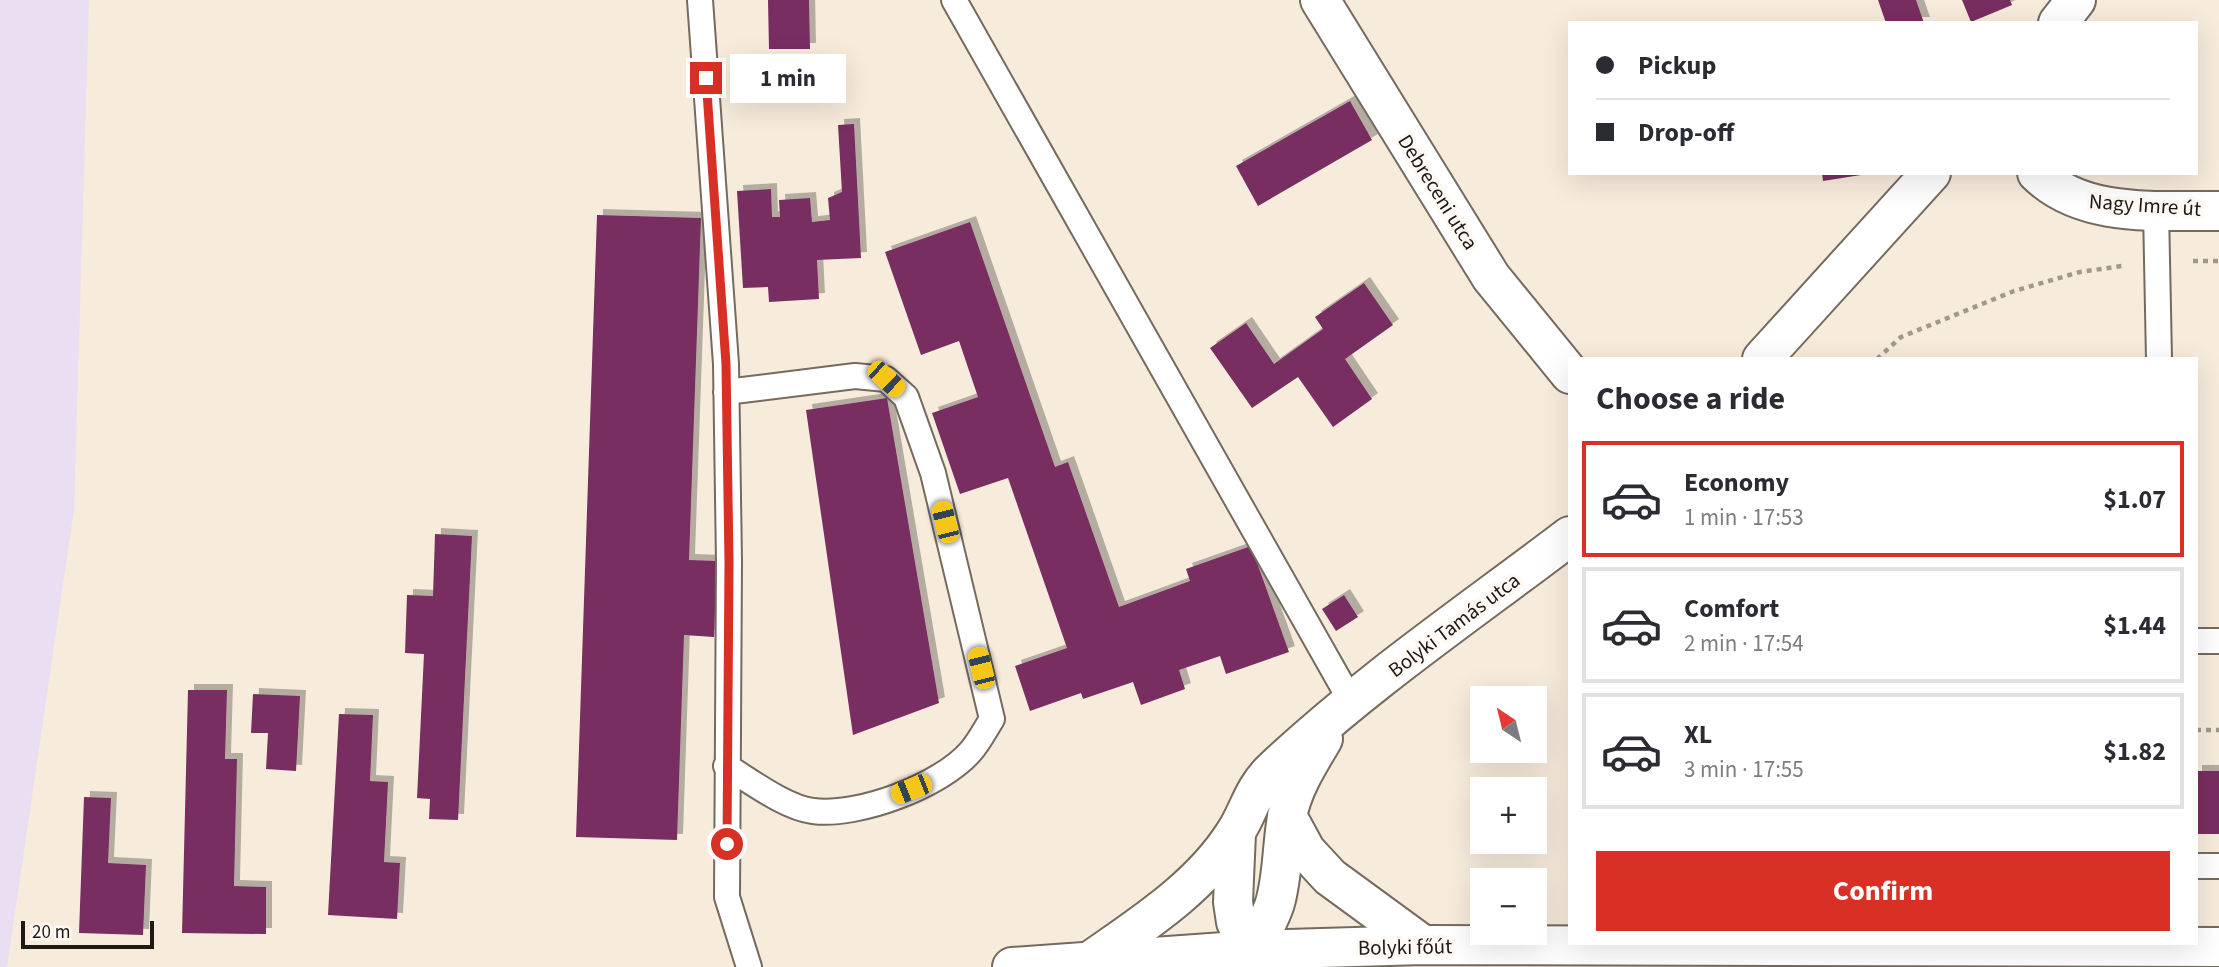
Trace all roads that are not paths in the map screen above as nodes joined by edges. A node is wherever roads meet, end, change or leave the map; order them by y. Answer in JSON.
{"nodes":[{"id":1,"x":700,"y":0,"type":"edge"},
{"id":2,"x":954,"y":0,"type":"edge"},
{"id":3,"x":1320,"y":0,"type":"edge"},
{"id":4,"x":2076,"y":0,"type":"edge"},
{"id":5,"x":2060,"y":21,"type":"edge"},
{"id":6,"x":1929,"y":175,"type":"edge"},
{"id":7,"x":2040,"y":175,"type":"edge"},
{"id":8,"x":2156,"y":210,"type":"junction"},
{"id":9,"x":2219,"y":211,"type":"edge"},
{"id":10,"x":1764,"y":357,"type":"edge"},
{"id":11,"x":2159,"y":357,"type":"edge"},
{"id":12,"x":1568,"y":372,"type":"edge"},
{"id":13,"x":726,"y":392,"type":"junction"},
{"id":14,"x":1568,"y":538,"type":"edge"},
{"id":15,"x":2198,"y":641,"type":"edge"},
{"id":16,"x":2219,"y":641,"type":"edge"},
{"id":17,"x":1345,"y":708,"type":"junction"},
{"id":18,"x":726,"y":766,"type":"junction"},
{"id":19,"x":1287,"y":816,"type":"junction"},
{"id":20,"x":1236,"y":833,"type":"junction"},
{"id":21,"x":2198,"y":866,"type":"edge"},
{"id":22,"x":2219,"y":866,"type":"edge"},
{"id":23,"x":1423,"y":946,"type":"junction"},
{"id":24,"x":2219,"y":947,"type":"edge"},
{"id":25,"x":1251,"y":958,"type":"edge"},
{"id":26,"x":1093,"y":959,"type":"junction"},
{"id":27,"x":749,"y":967,"type":"edge"},
{"id":28,"x":1012,"y":967,"type":"edge"}],
"edges":[{"from":1,"to":13,"type":"lane"},
{"from":2,"to":17,"type":"lane"},
{"from":3,"to":12,"type":"street","name":"Debreceni utca"},
{"from":4,"to":5,"type":"street"},
{"from":6,"to":10,"type":"street"},
{"from":7,"to":8,"type":"street","name":"Nagy Imre út"},
{"from":8,"to":9,"type":"street","name":"Nagy Imre út"},
{"from":8,"to":11,"type":"lane"},
{"from":13,"to":18,"type":"lane"},
{"from":13,"to":18,"type":"lane"},
{"from":14,"to":17,"type":"street","name":"Bolyki Tamás utca"},
{"from":15,"to":16,"type":"lane"},
{"from":17,"to":19,"type":"street","name":"Bolyki Tamás utca"},
{"from":17,"to":20,"type":"street","name":"Bolyki Tamás utca"},
{"from":18,"to":27,"type":"lane"},
{"from":19,"to":23,"type":"street"},
{"from":19,"to":25,"type":"street","name":"Bolyki Tamás utca"},
{"from":20,"to":25,"type":"street","name":"Bolyki Tamás utca"},
{"from":20,"to":26,"type":"street","name":"Bolyki Tamás utca"},
{"from":21,"to":22,"type":"lane"},
{"from":23,"to":24,"type":"street","name":"Bolyki főút"},
{"from":23,"to":25,"type":"street","name":"Bolyki főút"},
{"from":25,"to":26,"type":"street","name":"Bolyki főút"},
{"from":26,"to":28,"type":"street","name":"Bolyki főút"}]}
